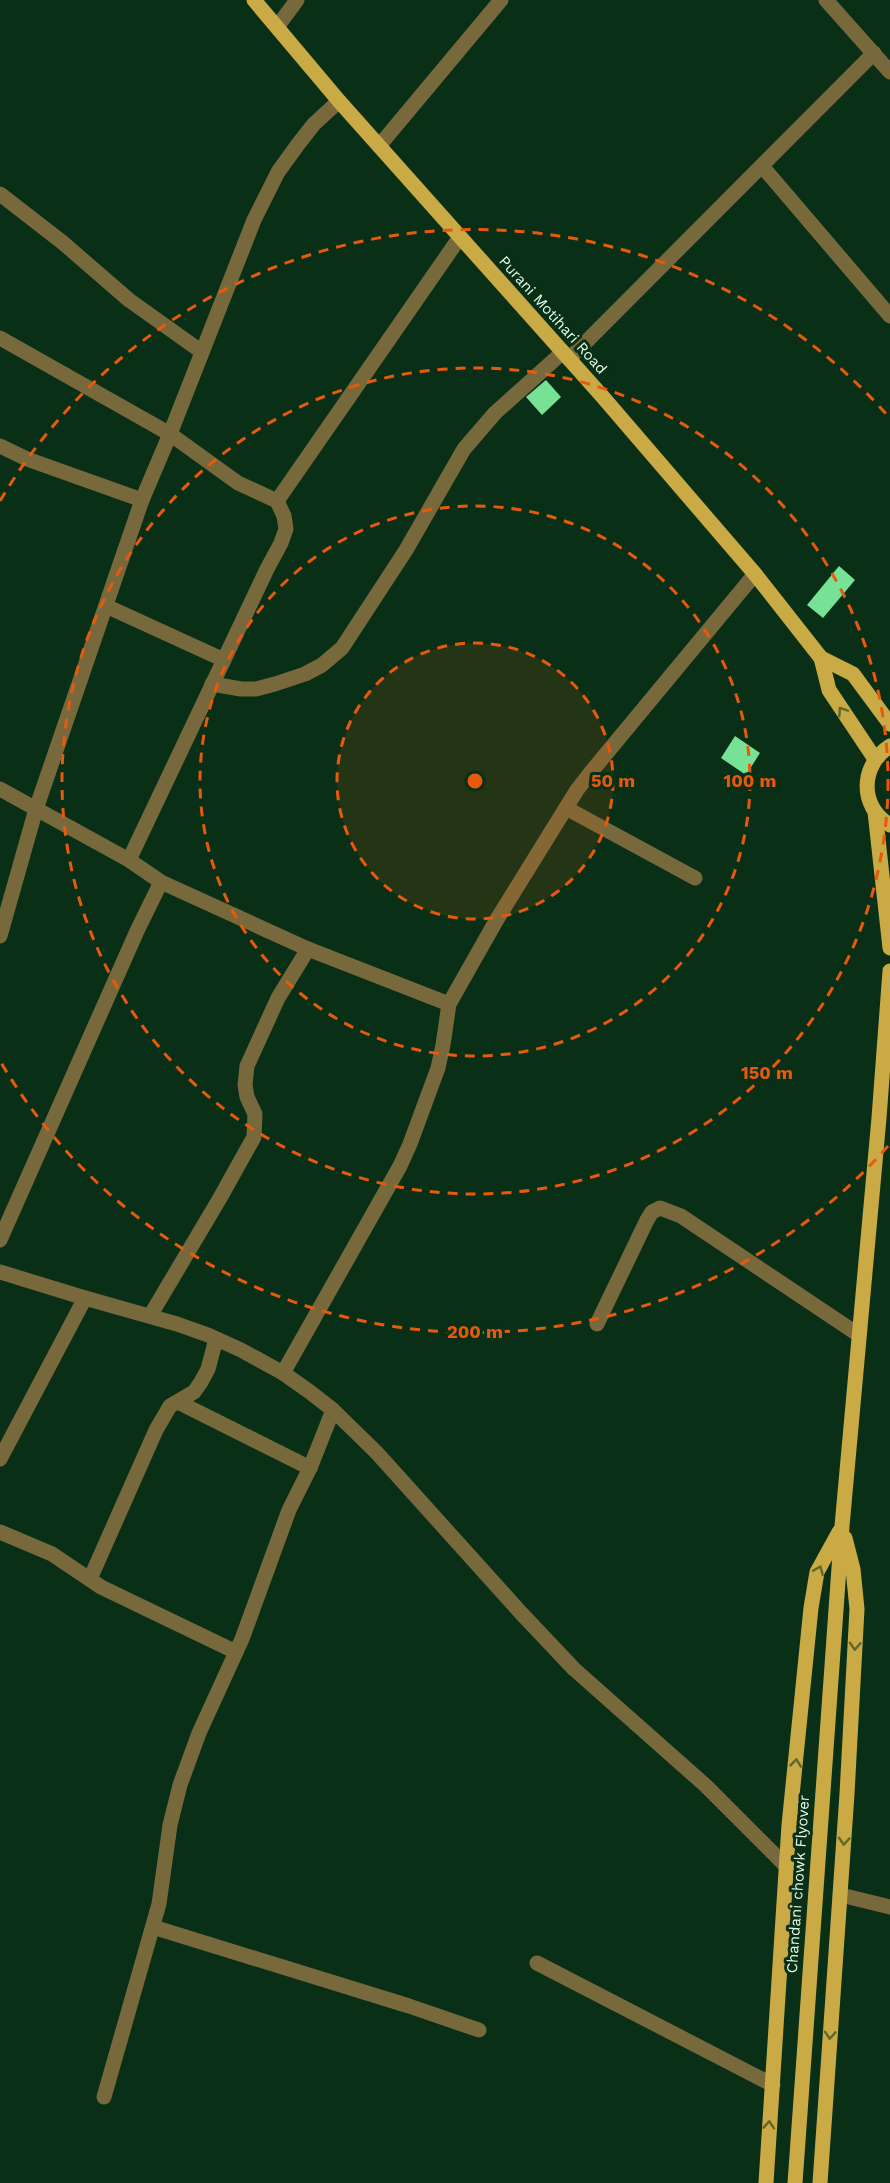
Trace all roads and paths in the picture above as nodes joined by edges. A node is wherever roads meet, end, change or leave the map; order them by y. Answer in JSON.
{"nodes":[{"id":1,"x":254,"y":0,"type":"edge"},
{"id":2,"x":297,"y":0,"type":"edge"},
{"id":3,"x":501,"y":0,"type":"edge"},
{"id":4,"x":826,"y":0,"type":"edge"},
{"id":5,"x":277,"y":27,"type":"junction"},
{"id":6,"x":874,"y":53,"type":"junction"},
{"id":7,"x":890,"y":72,"type":"edge"},
{"id":8,"x":339,"y":101,"type":"junction"},
{"id":9,"x":379,"y":146,"type":"junction"},
{"id":10,"x":762,"y":166,"type":"junction"},
{"id":11,"x":0,"y":195,"type":"edge"},
{"id":12,"x":460,"y":237,"type":"junction"},
{"id":13,"x":890,"y":316,"type":"edge"},
{"id":14,"x":0,"y":338,"type":"edge"},
{"id":15,"x":202,"y":352,"type":"junction"},
{"id":16,"x":566,"y":356,"type":"junction"},
{"id":17,"x":170,"y":434,"type":"junction"},
{"id":18,"x":0,"y":446,"type":"edge"},
{"id":19,"x":142,"y":500,"type":"junction"},
{"id":20,"x":277,"y":501,"type":"junction"},
{"id":21,"x":755,"y":574,"type":"junction"},
{"id":22,"x":106,"y":606,"type":"junction"},
{"id":23,"x":821,"y":658,"type":"junction"},
{"id":24,"x":224,"y":660,"type":"junction"},
{"id":25,"x":212,"y":684,"type":"junction"},
{"id":26,"x":890,"y":724,"type":"edge"},
{"id":27,"x":890,"y":746,"type":"edge"},
{"id":28,"x":875,"y":759,"type":"junction"},
{"id":29,"x":0,"y":789,"type":"edge"},
{"id":30,"x":566,"y":808,"type":"junction"},
{"id":31,"x":36,"y":809,"type":"junction"},
{"id":32,"x":875,"y":812,"type":"junction"},
{"id":33,"x":890,"y":825,"type":"edge"},
{"id":34,"x":129,"y":860,"type":"junction"},
{"id":35,"x":695,"y":878,"type":"dead end"},
{"id":36,"x":161,"y":882,"type":"junction"},
{"id":37,"x":0,"y":936,"type":"edge"},
{"id":38,"x":890,"y":948,"type":"edge"},
{"id":39,"x":308,"y":949,"type":"junction"},
{"id":40,"x":890,"y":971,"type":"edge"},
{"id":41,"x":449,"y":1004,"type":"junction"},
{"id":42,"x":0,"y":1240,"type":"edge"},
{"id":43,"x":0,"y":1272,"type":"edge"},
{"id":44,"x":85,"y":1299,"type":"junction"},
{"id":45,"x":150,"y":1316,"type":"junction"},
{"id":46,"x":597,"y":1324,"type":"dead end"},
{"id":47,"x":859,"y":1335,"type":"junction"},
{"id":48,"x":216,"y":1339,"type":"junction"},
{"id":49,"x":283,"y":1373,"type":"junction"},
{"id":50,"x":178,"y":1402,"type":"junction"},
{"id":51,"x":333,"y":1410,"type":"junction"},
{"id":52,"x":0,"y":1459,"type":"edge"},
{"id":53,"x":310,"y":1468,"type":"junction"},
{"id":54,"x":842,"y":1526,"type":"junction"},
{"id":55,"x":0,"y":1532,"type":"edge"},
{"id":56,"x":90,"y":1580,"type":"junction"},
{"id":57,"x":236,"y":1652,"type":"junction"},
{"id":58,"x":787,"y":1867,"type":"junction"},
{"id":59,"x":841,"y":1895,"type":"junction"},
{"id":60,"x":890,"y":1906,"type":"edge"},
{"id":61,"x":153,"y":1927,"type":"junction"},
{"id":62,"x":537,"y":1963,"type":"dead end"},
{"id":63,"x":479,"y":2030,"type":"dead end"},
{"id":64,"x":773,"y":2085,"type":"junction"},
{"id":65,"x":104,"y":2097,"type":"dead end"},
{"id":66,"x":766,"y":2183,"type":"edge"},
{"id":67,"x":795,"y":2183,"type":"edge"},
{"id":68,"x":820,"y":2183,"type":"edge"}],
"edges":[{"from":1,"to":5,"type":"main road","name":"Purani Motihari Road"},
{"from":2,"to":5,"type":"street"},
{"from":3,"to":9,"type":"street"},
{"from":4,"to":6,"type":"street"},
{"from":5,"to":8,"type":"main road","name":"Purani Motihari Road"},
{"from":6,"to":7,"type":"street"},
{"from":6,"to":10,"type":"street"},
{"from":8,"to":9,"type":"main road","name":"Purani Motihari Road"},
{"from":8,"to":15,"type":"street"},
{"from":9,"to":12,"type":"main road","name":"Purani Motihari Road"},
{"from":10,"to":13,"type":"street"},
{"from":10,"to":16,"type":"street"},
{"from":11,"to":15,"type":"street"},
{"from":12,"to":16,"type":"main road","name":"Purani Motihari Road"},
{"from":12,"to":20,"type":"street"},
{"from":14,"to":17,"type":"street"},
{"from":15,"to":17,"type":"street"},
{"from":16,"to":21,"type":"main road","name":"Purani Motihari Road"},
{"from":16,"to":25,"type":"street"},
{"from":17,"to":19,"type":"street"},
{"from":17,"to":20,"type":"street"},
{"from":18,"to":19,"type":"street"},
{"from":19,"to":22,"type":"street"},
{"from":20,"to":24,"type":"street"},
{"from":21,"to":23,"type":"main road","name":"Purani Motihari Road"},
{"from":21,"to":30,"type":"street"},
{"from":22,"to":24,"type":"street"},
{"from":22,"to":31,"type":"street"},
{"from":23,"to":26,"type":"main road","name":"Purani Motihari Road"},
{"from":28,"to":23,"type":"main road","name":"Purani Motihari Road","one_way":true},
{"from":24,"to":25,"type":"street"},
{"from":25,"to":34,"type":"street"},
{"from":27,"to":28,"type":"main road"},
{"from":28,"to":32,"type":"main road"},
{"from":29,"to":31,"type":"street"},
{"from":30,"to":35,"type":"street"},
{"from":30,"to":41,"type":"street"},
{"from":31,"to":34,"type":"street"},
{"from":31,"to":37,"type":"street"},
{"from":32,"to":33,"type":"main road"},
{"from":32,"to":38,"type":"main road"},
{"from":34,"to":36,"type":"street"},
{"from":36,"to":39,"type":"street"},
{"from":36,"to":42,"type":"street"},
{"from":39,"to":41,"type":"street"},
{"from":39,"to":45,"type":"street"},
{"from":40,"to":47,"type":"main road","name":"Chandani chowk Flyover"},
{"from":41,"to":49,"type":"street"},
{"from":43,"to":44,"type":"street"},
{"from":44,"to":45,"type":"street"},
{"from":44,"to":52,"type":"street"},
{"from":45,"to":48,"type":"street"},
{"from":46,"to":47,"type":"street"},
{"from":47,"to":54,"type":"main road","name":"Chandani chowk Flyover"},
{"from":48,"to":49,"type":"street"},
{"from":48,"to":50,"type":"street"},
{"from":49,"to":51,"type":"street"},
{"from":50,"to":53,"type":"street"},
{"from":50,"to":56,"type":"street"},
{"from":51,"to":53,"type":"street"},
{"from":51,"to":58,"type":"street"},
{"from":53,"to":57,"type":"street"},
{"from":58,"to":54,"type":"main road","one_way":true},
{"from":54,"to":59,"type":"main road","one_way":true},
{"from":54,"to":67,"type":"main road","name":"Chandani chowk Flyover"},
{"from":55,"to":56,"type":"street"},
{"from":56,"to":57,"type":"street"},
{"from":57,"to":61,"type":"street"},
{"from":58,"to":64,"type":"main road"},
{"from":59,"to":60,"type":"street"},
{"from":59,"to":68,"type":"main road","one_way":true},
{"from":61,"to":63,"type":"street"},
{"from":61,"to":65,"type":"street"},
{"from":62,"to":64,"type":"street"},
{"from":66,"to":64,"type":"main road","one_way":true}]}
